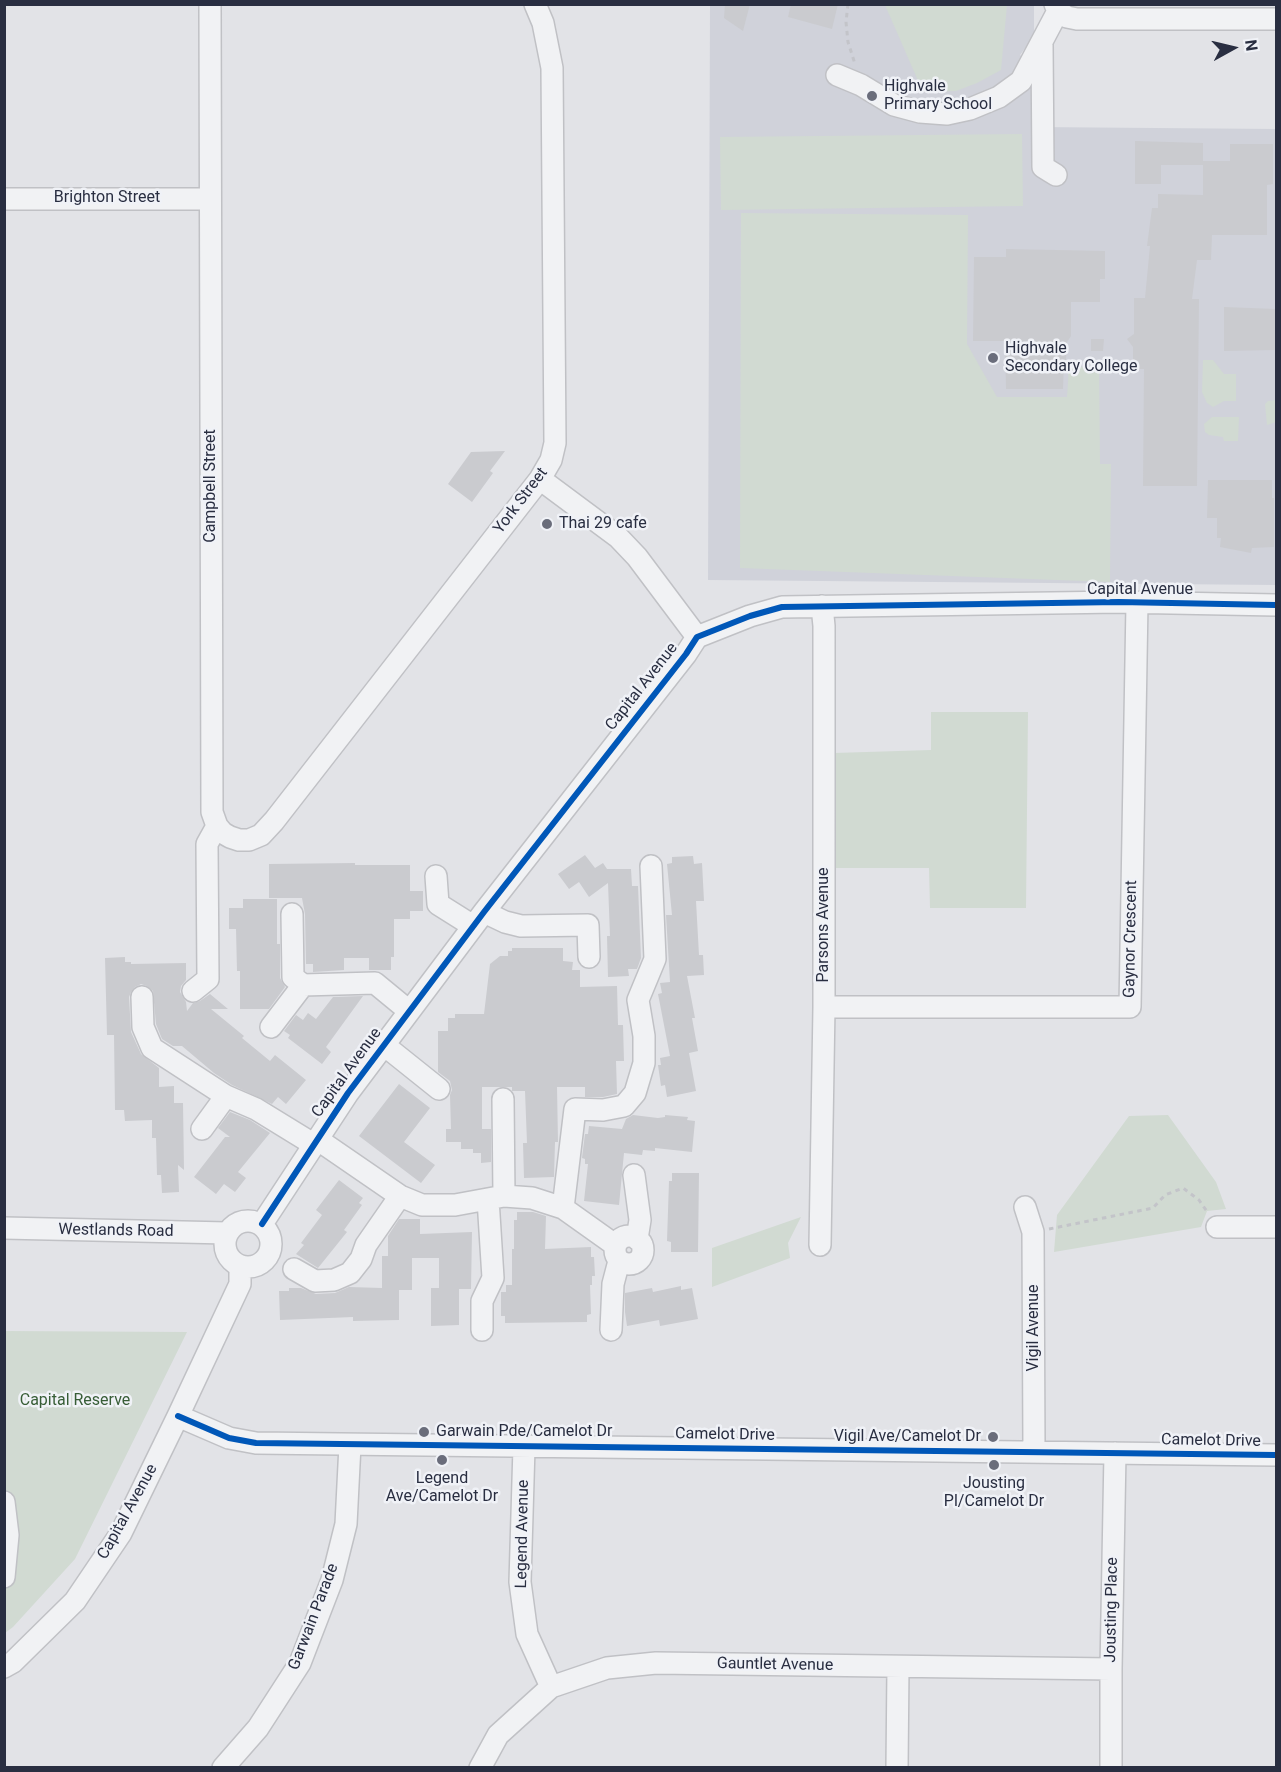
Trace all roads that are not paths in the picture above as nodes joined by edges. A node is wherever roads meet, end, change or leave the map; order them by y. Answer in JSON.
{"nodes":[{"id":1,"x":210,"y":4,"type":"edge"},
{"id":2,"x":535,"y":4,"type":"edge"},
{"id":3,"x":1057,"y":8,"type":"edge"},
{"id":4,"x":1276,"y":19,"type":"edge"},
{"id":5,"x":1042,"y":42,"type":"junction"},
{"id":6,"x":852,"y":71,"type":"road end"},
{"id":7,"x":1056,"y":175,"type":"dead end"},
{"id":8,"x":4,"y":199,"type":"edge"},
{"id":9,"x":210,"y":199,"type":"junction"},
{"id":10,"x":540,"y":479,"type":"junction"},
{"id":11,"x":1137,"y":603,"type":"junction"},
{"id":12,"x":1276,"y":605,"type":"edge"},
{"id":13,"x":822,"y":606,"type":"junction"},
{"id":14,"x":697,"y":637,"type":"junction"},
{"id":15,"x":218,"y":826,"type":"junction"},
{"id":16,"x":651,"y":866,"type":"dead end"},
{"id":17,"x":436,"y":876,"type":"dead end"},
{"id":18,"x":292,"y":914,"type":"dead end"},
{"id":19,"x":478,"y":919,"type":"junction"},
{"id":20,"x":589,"y":957,"type":"dead end"},
{"id":21,"x":303,"y":985,"type":"junction"},
{"id":22,"x":193,"y":991,"type":"dead end"},
{"id":23,"x":142,"y":997,"type":"dead end"},
{"id":24,"x":824,"y":1007,"type":"junction"},
{"id":25,"x":409,"y":1011,"type":"junction"},
{"id":26,"x":271,"y":1027,"type":"dead end"},
{"id":27,"x":384,"y":1045,"type":"junction"},
{"id":28,"x":439,"y":1089,"type":"dead end"},
{"id":29,"x":226,"y":1096,"type":"junction"},
{"id":30,"x":504,"y":1100,"type":"dead end"},
{"id":31,"x":202,"y":1129,"type":"dead end"},
{"id":32,"x":315,"y":1141,"type":"junction"},
{"id":33,"x":634,"y":1175,"type":"dead end"},
{"id":34,"x":400,"y":1196,"type":"junction"},
{"id":35,"x":496,"y":1197,"type":"junction"},
{"id":36,"x":1025,"y":1207,"type":"dead end"},
{"id":37,"x":562,"y":1208,"type":"junction"},
{"id":38,"x":262,"y":1224,"type":"junction"},
{"id":39,"x":1218,"y":1227,"type":"road end"},
{"id":40,"x":1276,"y":1227,"type":"edge"},
{"id":41,"x":4,"y":1228,"type":"edge"},
{"id":42,"x":227,"y":1233,"type":"junction"},
{"id":43,"x":820,"y":1245,"type":"dead end"},
{"id":44,"x":617,"y":1253,"type":"junction"},
{"id":45,"x":240,"y":1266,"type":"junction"},
{"id":46,"x":294,"y":1269,"type":"dead end"},
{"id":47,"x":482,"y":1330,"type":"dead end"},
{"id":48,"x":611,"y":1330,"type":"dead end"},
{"id":49,"x":178,"y":1416,"type":"junction"},
{"id":50,"x":350,"y":1445,"type":"junction"},
{"id":51,"x":524,"y":1447,"type":"junction"},
{"id":52,"x":1034,"y":1451,"type":"junction"},
{"id":53,"x":1115,"y":1453,"type":"junction"},
{"id":54,"x":1276,"y":1455,"type":"edge"},
{"id":55,"x":4,"y":1502,"type":"edge"},
{"id":56,"x":4,"y":1577,"type":"edge"},
{"id":57,"x":4,"y":1667,"type":"edge"},
{"id":58,"x":898,"y":1667,"type":"junction"},
{"id":59,"x":1111,"y":1669,"type":"junction"},
{"id":60,"x":551,"y":1687,"type":"junction"},
{"id":61,"x":223,"y":1767,"type":"edge"},
{"id":62,"x":480,"y":1767,"type":"edge"},
{"id":63,"x":897,"y":1767,"type":"edge"},
{"id":64,"x":1111,"y":1767,"type":"edge"}],
"edges":[{"from":1,"to":9,"type":"street","name":"Campbell Street"},
{"from":2,"to":10,"type":"street","name":"York Street"},
{"from":3,"to":4,"type":"street"},
{"from":3,"to":5,"type":"street"},
{"from":5,"to":6,"type":"street"},
{"from":5,"to":7,"type":"street"},
{"from":8,"to":9,"type":"street","name":"Brighton Street"},
{"from":9,"to":15,"type":"street","name":"Campbell Street"},
{"from":10,"to":14,"type":"street"},
{"from":10,"to":15,"type":"street","name":"York Street"},
{"from":11,"to":12,"type":"street","name":"Capital Avenue"},
{"from":11,"to":13,"type":"street","name":"Capital Avenue"},
{"from":11,"to":24,"type":"street","name":"Gaynor Crescent"},
{"from":13,"to":14,"type":"street","name":"Capital Avenue"},
{"from":13,"to":24,"type":"street","name":"Parsons Avenue"},
{"from":14,"to":19,"type":"street","name":"Capital Avenue"},
{"from":15,"to":22,"type":"street"},
{"from":16,"to":37,"type":"street"},
{"from":17,"to":19,"type":"street"},
{"from":18,"to":21,"type":"street"},
{"from":19,"to":20,"type":"street"},
{"from":19,"to":25,"type":"street","name":"Capital Avenue"},
{"from":21,"to":25,"type":"street"},
{"from":21,"to":26,"type":"street"},
{"from":23,"to":29,"type":"street"},
{"from":24,"to":43,"type":"street","name":"Parsons Avenue"},
{"from":25,"to":27,"type":"street","name":"Capital Avenue"},
{"from":27,"to":28,"type":"street"},
{"from":27,"to":32,"type":"street","name":"Capital Avenue"},
{"from":29,"to":31,"type":"street"},
{"from":29,"to":32,"type":"street"},
{"from":30,"to":35,"type":"street"},
{"from":32,"to":34,"type":"street"},
{"from":32,"to":38,"type":"street","name":"Capital Avenue"},
{"from":33,"to":44,"type":"street"},
{"from":34,"to":35,"type":"street"},
{"from":34,"to":46,"type":"street"},
{"from":35,"to":37,"type":"street"},
{"from":35,"to":47,"type":"street"},
{"from":36,"to":52,"type":"street","name":"Vigil Avenue"},
{"from":37,"to":44,"type":"street"},
{"from":38,"to":42,"type":"street"},
{"from":38,"to":45,"type":"street"},
{"from":39,"to":40,"type":"street"},
{"from":41,"to":42,"type":"street","name":"Westlands Road"},
{"from":42,"to":45,"type":"street"},
{"from":44,"to":48,"type":"street"},
{"from":45,"to":49,"type":"street","name":"Capital Avenue"},
{"from":49,"to":50,"type":"street","name":"Camelot Drive"},
{"from":49,"to":57,"type":"street","name":"Capital Avenue"},
{"from":50,"to":51,"type":"street","name":"Camelot Drive"},
{"from":50,"to":61,"type":"street","name":"Garwain Parade"},
{"from":51,"to":52,"type":"street","name":"Camelot Drive"},
{"from":51,"to":60,"type":"street","name":"Legend Avenue"},
{"from":52,"to":53,"type":"street","name":"Camelot Drive"},
{"from":53,"to":54,"type":"street","name":"Camelot Drive"},
{"from":53,"to":59,"type":"street","name":"Jousting Place"},
{"from":55,"to":56,"type":"street"},
{"from":58,"to":59,"type":"street","name":"Gauntlet Avenue"},
{"from":58,"to":60,"type":"street","name":"Gauntlet Avenue"},
{"from":58,"to":63,"type":"street"},
{"from":59,"to":64,"type":"street","name":"Jousting Place"},
{"from":60,"to":62,"type":"street","name":"Gauntlet Avenue"}]}
